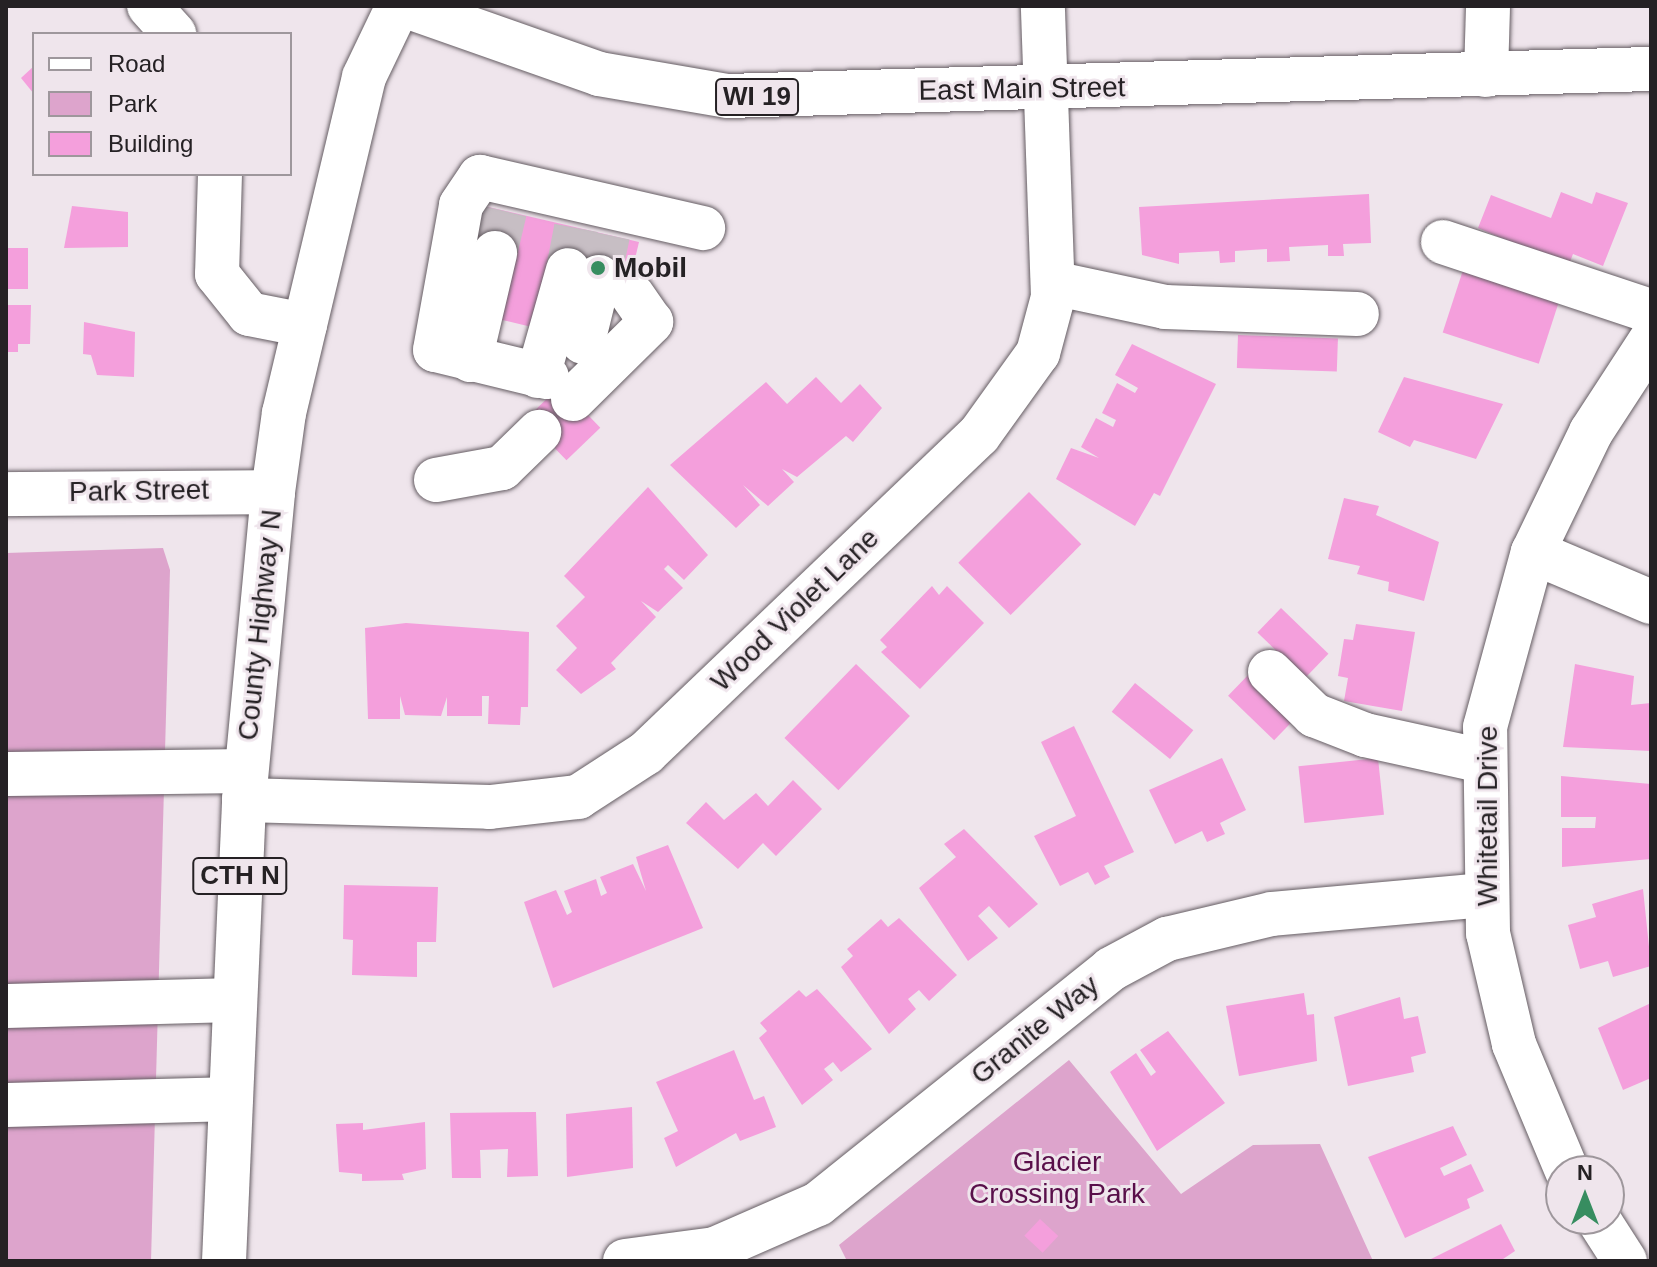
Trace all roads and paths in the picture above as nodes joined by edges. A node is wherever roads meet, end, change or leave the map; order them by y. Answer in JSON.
{"nodes":[{"id":1,"x":149,"y":6,"type":"edge"},
{"id":2,"x":398,"y":6,"type":"edge"},
{"id":3,"x":406,"y":6,"type":"edge"},
{"id":4,"x":1043,"y":6,"type":"edge"},
{"id":5,"x":1488,"y":6,"type":"edge"},
{"id":6,"x":172,"y":32,"type":"edge"},
{"id":7,"x":1651,"y":69,"type":"edge"},
{"id":8,"x":1486,"y":75,"type":"junction"},
{"id":9,"x":1047,"y":89,"type":"junction"},
{"id":10,"x":220,"y":176,"type":"edge"},
{"id":11,"x":703,"y":228,"type":"dead end"},
{"id":12,"x":1443,"y":242,"type":"dead end"},
{"id":13,"x":597,"y":245,"type":"junction"},
{"id":14,"x":495,"y":253,"type":"tunnel mouth"},
{"id":15,"x":1053,"y":283,"type":"junction"},
{"id":16,"x":1651,"y":311,"type":"edge"},
{"id":17,"x":1357,"y":314,"type":"dead end"},
{"id":18,"x":305,"y":325,"type":"junction"},
{"id":19,"x":583,"y":342,"type":"dead end"},
{"id":20,"x":1646,"y":357,"type":"edge"},
{"id":21,"x":470,"y":360,"type":"junction"},
{"id":22,"x":553,"y":384,"type":"junction"},
{"id":23,"x":539,"y":432,"type":"dead end"},
{"id":24,"x":436,"y":480,"type":"dead end"},
{"id":25,"x":273,"y":492,"type":"junction"},
{"id":26,"x":6,"y":494,"type":"edge"},
{"id":27,"x":1533,"y":552,"type":"junction"},
{"id":28,"x":1651,"y":602,"type":"edge"},
{"id":29,"x":1270,"y":672,"type":"dead end"},
{"id":30,"x":1483,"y":761,"type":"junction"},
{"id":31,"x":6,"y":774,"type":"edge"},
{"id":32,"x":245,"y":786,"type":"junction"},
{"id":33,"x":1485,"y":895,"type":"junction"},
{"id":34,"x":232,"y":1000,"type":"junction"},
{"id":35,"x":6,"y":1006,"type":"edge"},
{"id":36,"x":231,"y":1099,"type":"junction"},
{"id":37,"x":6,"y":1105,"type":"edge"},
{"id":38,"x":1560,"y":1155,"type":"edge"},
{"id":39,"x":1608,"y":1235,"type":"edge"},
{"id":40,"x":224,"y":1261,"type":"edge"},
{"id":41,"x":625,"y":1261,"type":"edge"},
{"id":42,"x":1625,"y":1261,"type":"edge"}],
"edges":[{"from":1,"to":6,"type":"street"},
{"from":2,"to":18,"type":"street","name":"County Highway N","number":"CTH N"},
{"from":3,"to":9,"type":"street","name":"East Main Street","number":"WI 19"},
{"from":4,"to":9,"type":"street","name":"Wood Violet Lane"},
{"from":5,"to":8,"type":"street"},
{"from":7,"to":8,"type":"street","name":"East Main Street","number":"WI 19"},
{"from":8,"to":9,"type":"street","name":"East Main Street","number":"WI 19"},
{"from":9,"to":15,"type":"street","name":"Wood Violet Lane"},
{"from":10,"to":18,"type":"street"},
{"from":11,"to":13,"type":"street"},
{"from":12,"to":16,"type":"street"},
{"from":13,"to":19,"type":"street"},
{"from":13,"to":21,"type":"street"},
{"from":13,"to":22,"type":"street"},
{"from":13,"to":22,"type":"street"},
{"from":14,"to":21,"type":"street"},
{"from":15,"to":17,"type":"street"},
{"from":15,"to":32,"type":"street","name":"Wood Violet Lane"},
{"from":18,"to":25,"type":"street","name":"County Highway N","number":"CTH N"},
{"from":20,"to":27,"type":"street","name":"Whitetail Drive"},
{"from":21,"to":22,"type":"street"},
{"from":23,"to":24,"type":"street"},
{"from":25,"to":26,"type":"street","name":"Park Street"},
{"from":25,"to":32,"type":"street","name":"County Highway N","number":"CTH N"},
{"from":27,"to":28,"type":"street"},
{"from":27,"to":30,"type":"street","name":"Whitetail Drive"},
{"from":29,"to":30,"type":"street"},
{"from":30,"to":33,"type":"street","name":"Whitetail Drive"},
{"from":31,"to":32,"type":"street","name":"Wood Violet Lane"},
{"from":32,"to":34,"type":"street","name":"County Highway N","number":"CTH N"},
{"from":33,"to":38,"type":"street","name":"Whitetail Drive"},
{"from":33,"to":41,"type":"street","name":"Granite Way"},
{"from":34,"to":35,"type":"street"},
{"from":34,"to":36,"type":"street","name":"County Highway N","number":"CTH N"},
{"from":36,"to":37,"type":"street"},
{"from":36,"to":40,"type":"street","name":"County Highway N","number":"CTH N"},
{"from":39,"to":42,"type":"street"}]}
